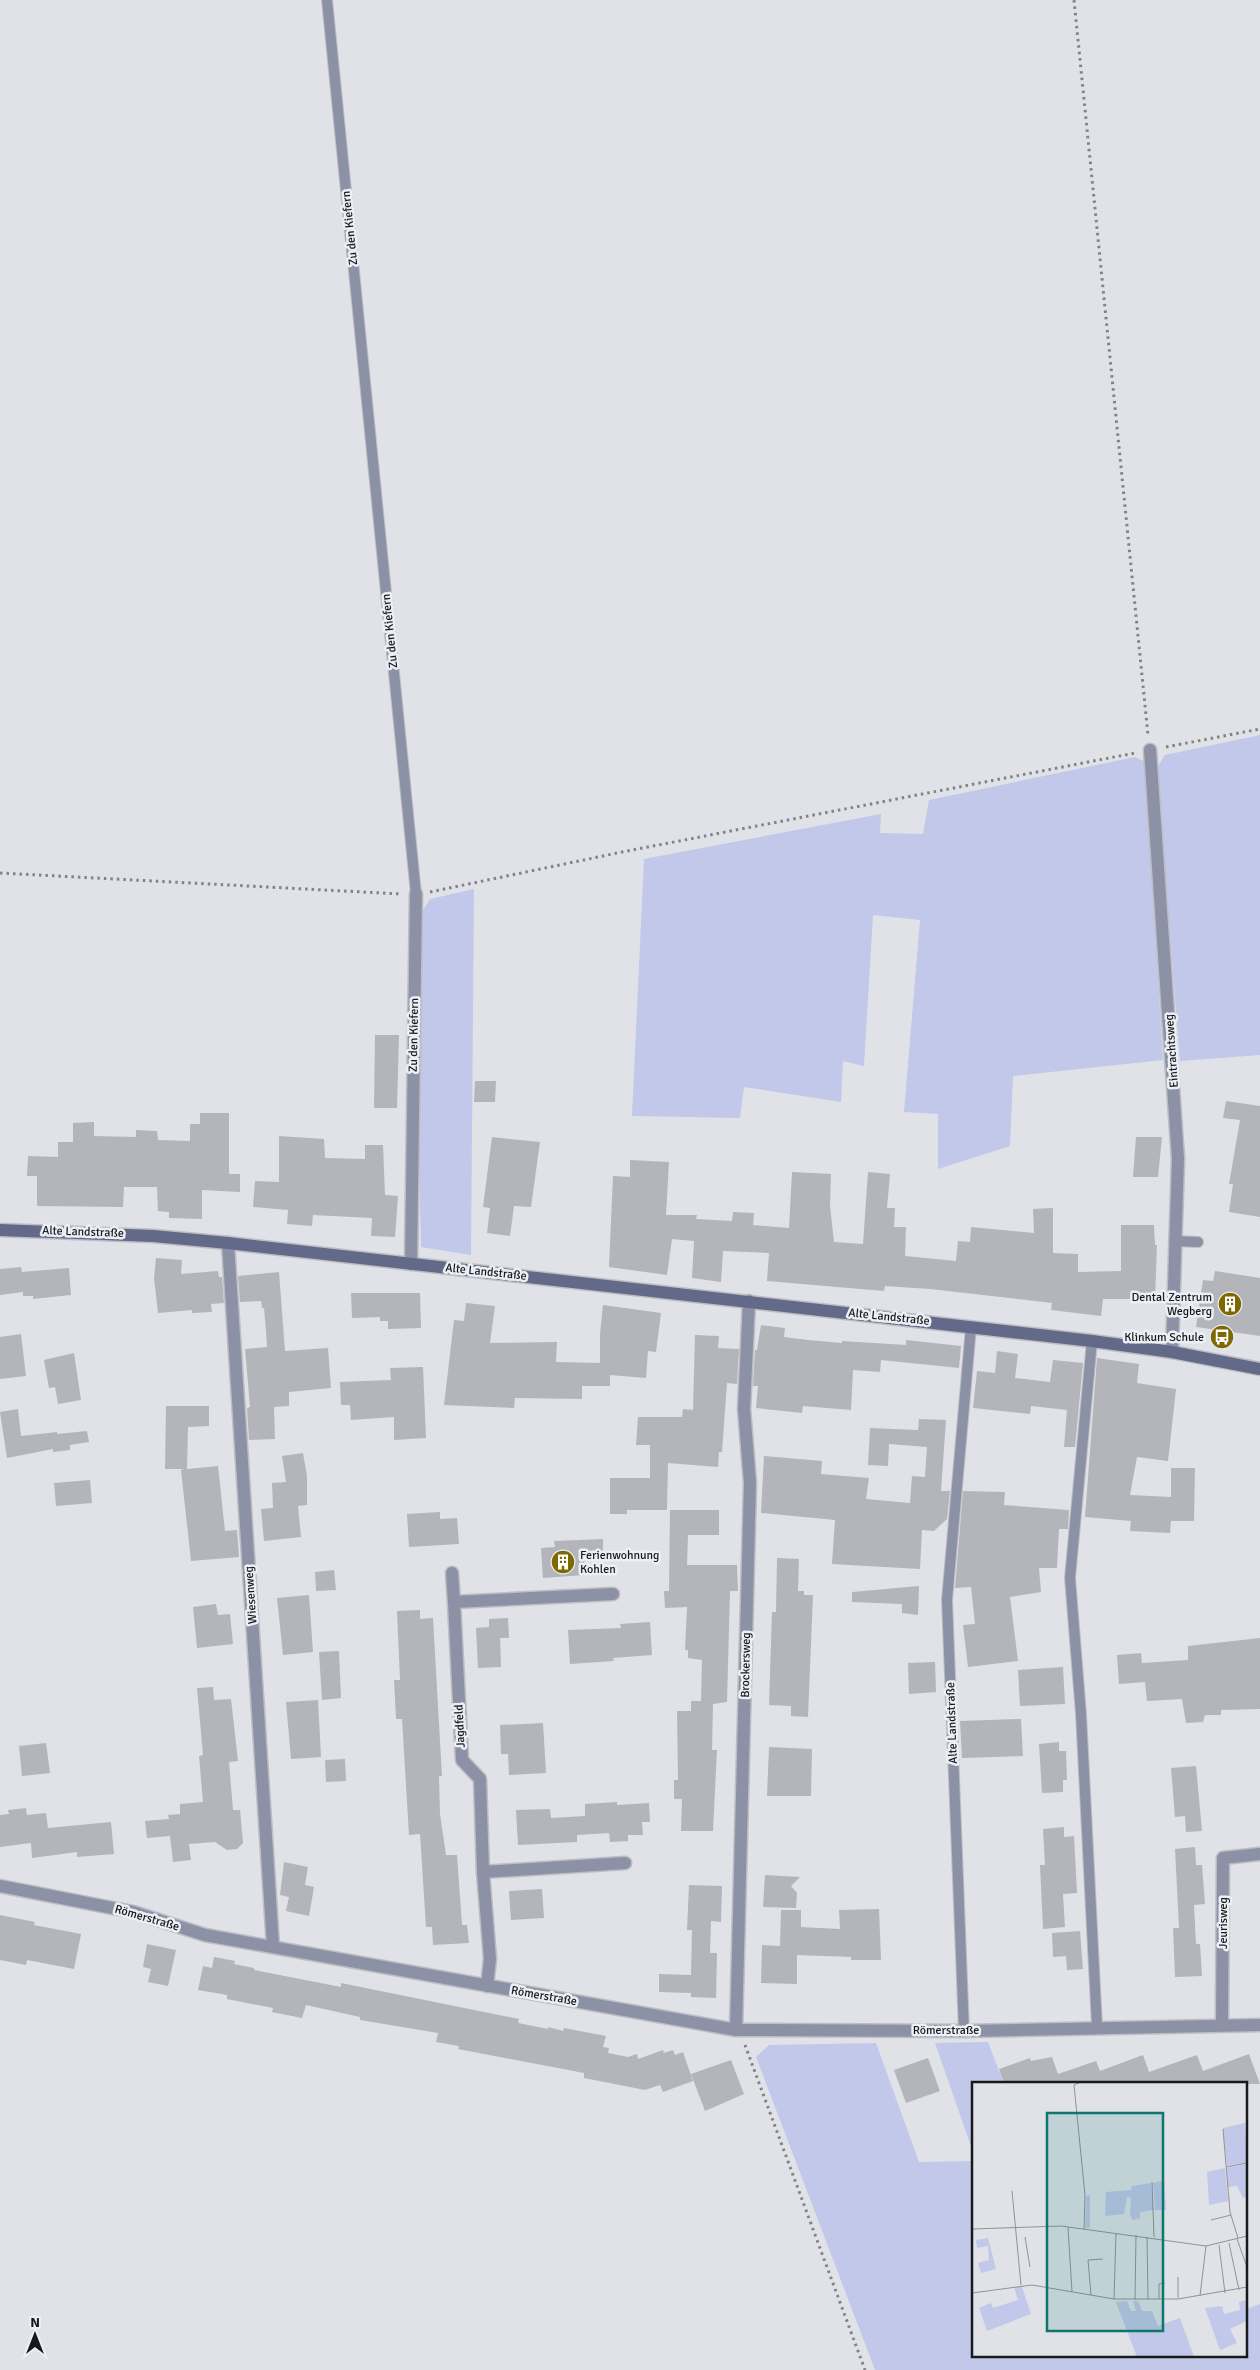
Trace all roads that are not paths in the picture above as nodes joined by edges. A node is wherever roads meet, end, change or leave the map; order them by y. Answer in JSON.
{"nodes":[{"id":1,"x":327,"y":0,"type":"edge"},
{"id":2,"x":1150,"y":750,"type":"road end"},
{"id":3,"x":416,"y":894,"type":"joint"},
{"id":4,"x":0,"y":1230,"type":"edge"},
{"id":5,"x":1175,"y":1241,"type":"junction"},
{"id":6,"x":1198,"y":1242,"type":"dead end"},
{"id":7,"x":228,"y":1243,"type":"junction"},
{"id":8,"x":410,"y":1264,"type":"junction"},
{"id":9,"x":749,"y":1301,"type":"junction"},
{"id":10,"x":971,"y":1327,"type":"junction"},
{"id":11,"x":1092,"y":1341,"type":"junction"},
{"id":12,"x":1172,"y":1352,"type":"junction"},
{"id":13,"x":1260,"y":1369,"type":"edge"},
{"id":14,"x":452,"y":1573,"type":"dead end"},
{"id":15,"x":613,"y":1594,"type":"dead end"},
{"id":16,"x":454,"y":1602,"type":"junction"},
{"id":17,"x":1260,"y":1854,"type":"edge"},
{"id":18,"x":625,"y":1864,"type":"dead end"},
{"id":19,"x":483,"y":1872,"type":"junction"},
{"id":20,"x":0,"y":1886,"type":"edge"},
{"id":21,"x":273,"y":1946,"type":"junction"},
{"id":22,"x":487,"y":1986,"type":"junction"},
{"id":23,"x":1222,"y":2025,"type":"junction"},
{"id":24,"x":1260,"y":2025,"type":"edge"},
{"id":25,"x":1097,"y":2026,"type":"junction"},
{"id":26,"x":736,"y":2030,"type":"junction"},
{"id":27,"x":964,"y":2031,"type":"junction"}],
"edges":[{"from":1,"to":3,"type":"lane","name":"Zu den Kiefern"},
{"from":2,"to":5,"type":"street","name":"Eintrachtsweg"},
{"from":3,"to":8,"type":"street","name":"Zu den Kiefern"},
{"from":4,"to":7,"type":"main road","name":"Alte Landstraße"},
{"from":5,"to":6,"type":"lane"},
{"from":5,"to":12,"type":"street","name":"Eintrachtsweg"},
{"from":7,"to":8,"type":"main road","name":"Alte Landstraße"},
{"from":7,"to":21,"type":"street","name":"Wiesenweg"},
{"from":8,"to":9,"type":"main road","name":"Alte Landstraße"},
{"from":9,"to":10,"type":"main road","name":"Alte Landstraße"},
{"from":9,"to":26,"type":"street","name":"Brockersweg"},
{"from":10,"to":11,"type":"main road","name":"Alte Landstraße"},
{"from":10,"to":27,"type":"lane","name":"Alte Landstraße"},
{"from":11,"to":12,"type":"main road","name":"Alte Landstraße"},
{"from":11,"to":25,"type":"lane"},
{"from":12,"to":13,"type":"main road","name":"Alte Landstraße"},
{"from":14,"to":16,"type":"street","name":"Jagdfeld"},
{"from":15,"to":16,"type":"street"},
{"from":16,"to":19,"type":"street","name":"Jagdfeld"},
{"from":17,"to":23,"type":"street","name":"Jeurisweg"},
{"from":18,"to":19,"type":"street"},
{"from":19,"to":22,"type":"street","name":"Jagdfeld"},
{"from":20,"to":21,"type":"street","name":"Römerstraße"},
{"from":21,"to":22,"type":"street","name":"Römerstraße"},
{"from":22,"to":26,"type":"street","name":"Römerstraße"},
{"from":23,"to":24,"type":"street","name":"Römerstraße"},
{"from":23,"to":25,"type":"street","name":"Römerstraße"},
{"from":25,"to":27,"type":"street","name":"Römerstraße"},
{"from":26,"to":27,"type":"street","name":"Römerstraße"}]}
